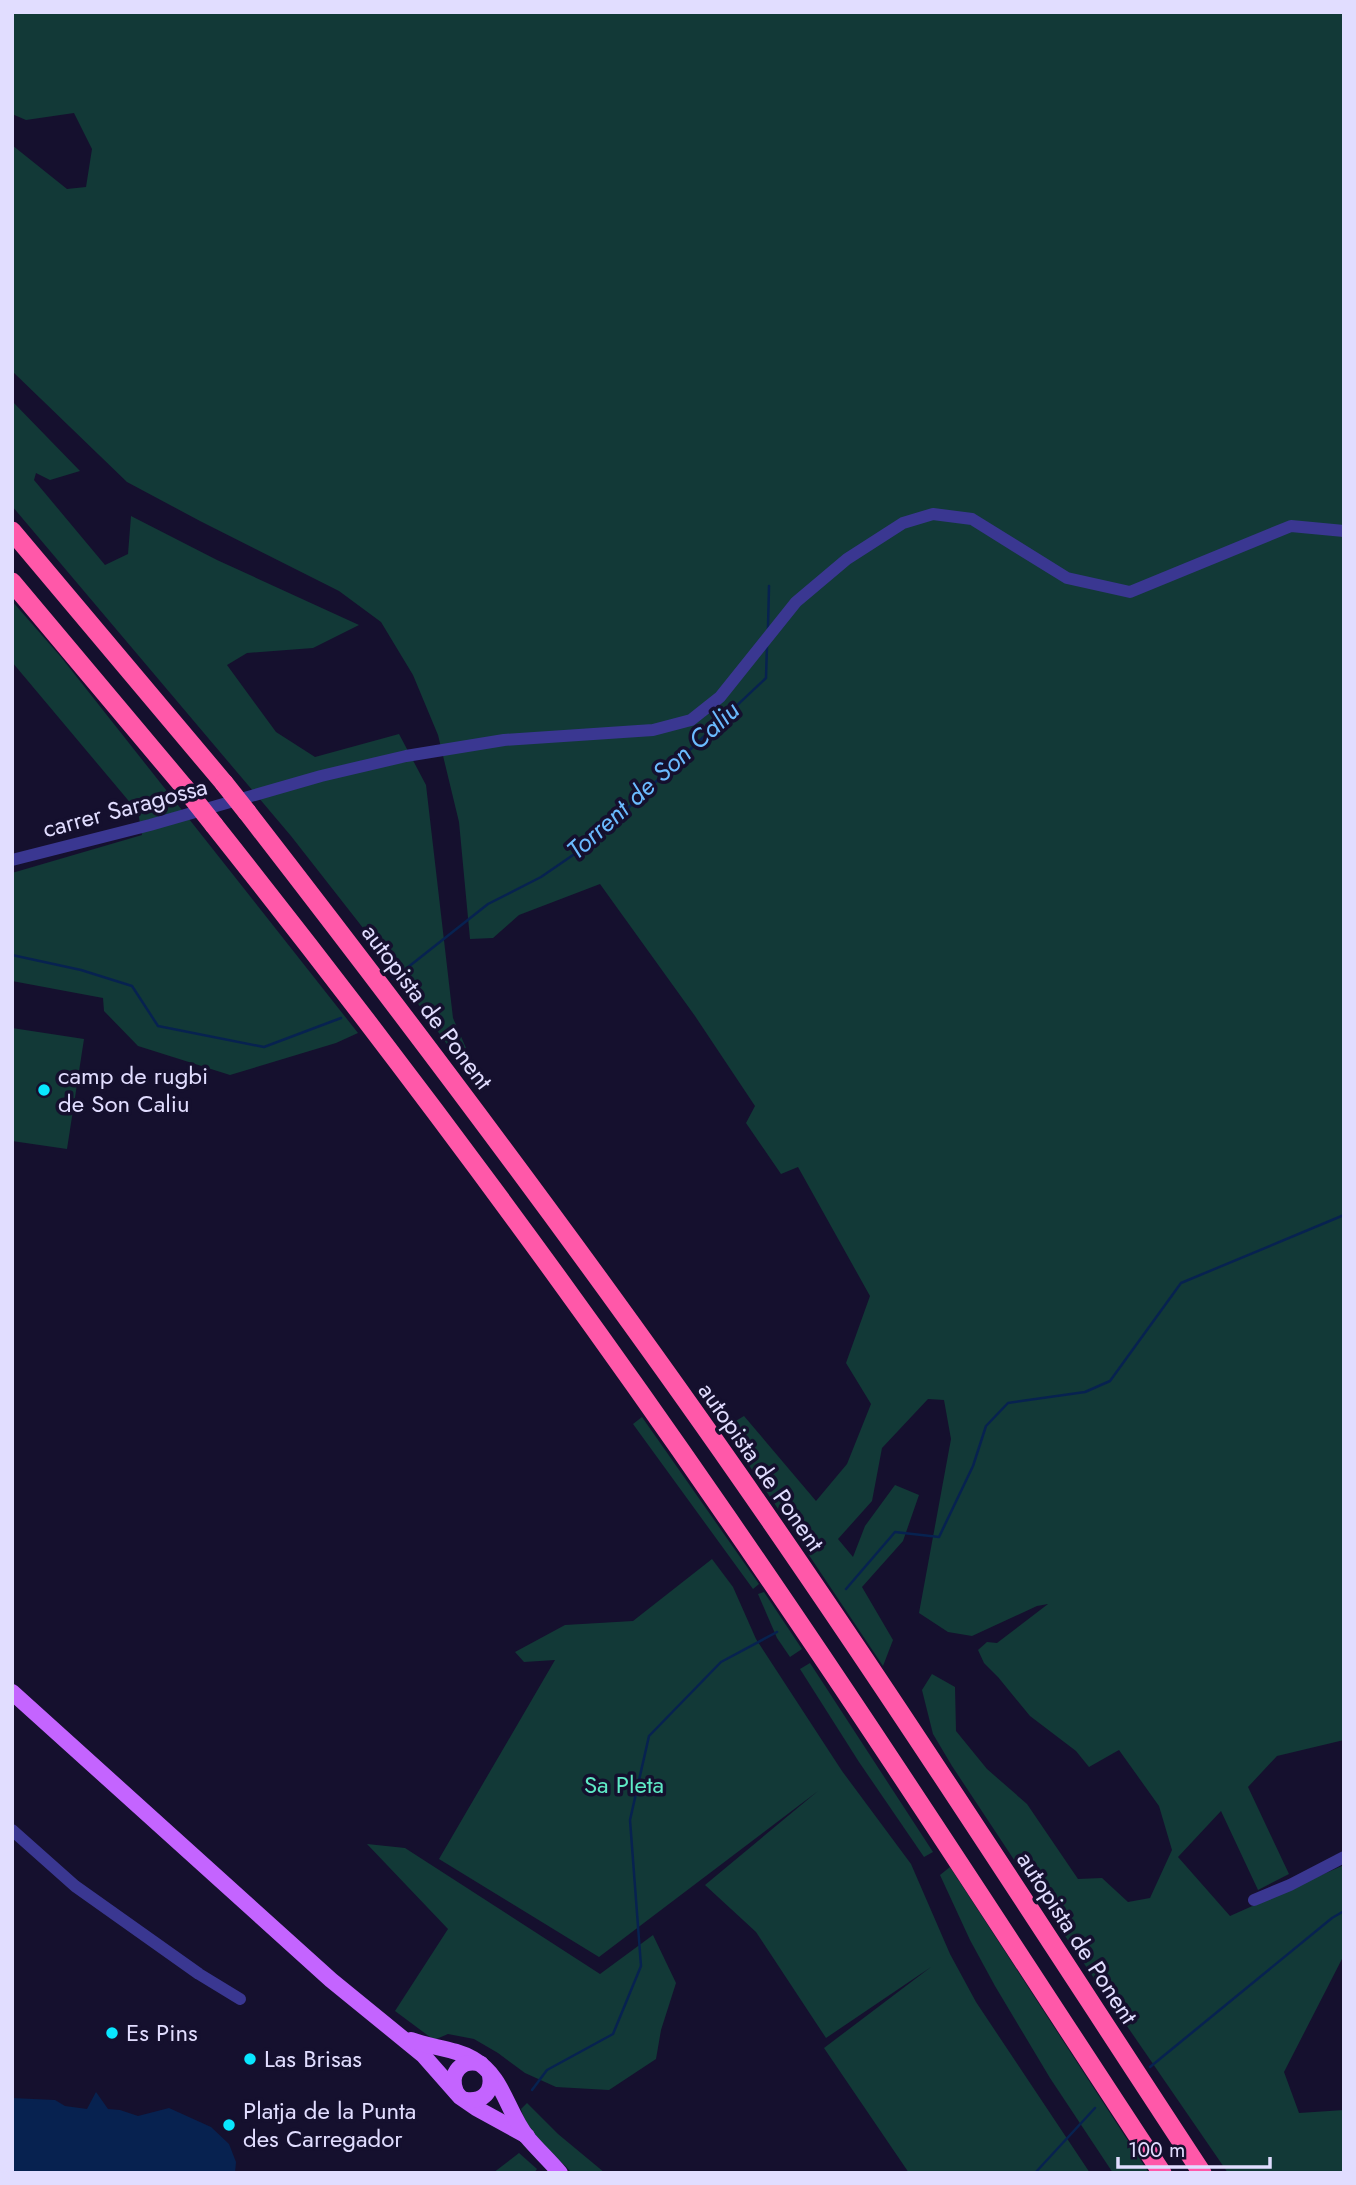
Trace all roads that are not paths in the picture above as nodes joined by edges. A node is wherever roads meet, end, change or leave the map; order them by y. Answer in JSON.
{"nodes":[{"id":1,"x":12,"y":531,"type":"edge"},
{"id":2,"x":1344,"y":531,"type":"edge"},
{"id":3,"x":12,"y":582,"type":"edge"},
{"id":4,"x":248,"y":804,"type":"junction"},
{"id":5,"x":12,"y":860,"type":"edge"},
{"id":6,"x":12,"y":1692,"type":"edge"},
{"id":7,"x":12,"y":1830,"type":"edge"},
{"id":8,"x":1344,"y":1857,"type":"edge"},
{"id":9,"x":1254,"y":1900,"type":"dead end"},
{"id":10,"x":240,"y":1998,"type":"dead end"},
{"id":11,"x":393,"y":2032,"type":"junction"},
{"id":12,"x":486,"y":2070,"type":"junction"},
{"id":13,"x":461,"y":2096,"type":"junction"},
{"id":14,"x":527,"y":2136,"type":"junction"},
{"id":15,"x":560,"y":2173,"type":"edge"},
{"id":16,"x":1162,"y":2173,"type":"edge"},
{"id":17,"x":1202,"y":2173,"type":"edge"}],
"edges":[{"from":1,"to":4,"type":"highway","name":"autopista de Ponent","bridge":true},
{"from":2,"to":4,"type":"street","name":"carrer Saragossa"},
{"from":3,"to":16,"type":"highway","bridge":true},
{"from":4,"to":5,"type":"street","name":"carrer Saragossa"},
{"from":4,"to":17,"type":"highway","name":"autopista de Ponent"},
{"from":6,"to":11,"type":"main road"},
{"from":7,"to":10,"type":"street"},
{"from":8,"to":9,"type":"street"},
{"from":11,"to":12,"type":"main road"},
{"from":11,"to":13,"type":"main road"},
{"from":12,"to":13,"type":"main road"},
{"from":12,"to":13,"type":"main road"},
{"from":12,"to":14,"type":"main road"},
{"from":13,"to":14,"type":"main road"},
{"from":14,"to":15,"type":"main road"}]}
